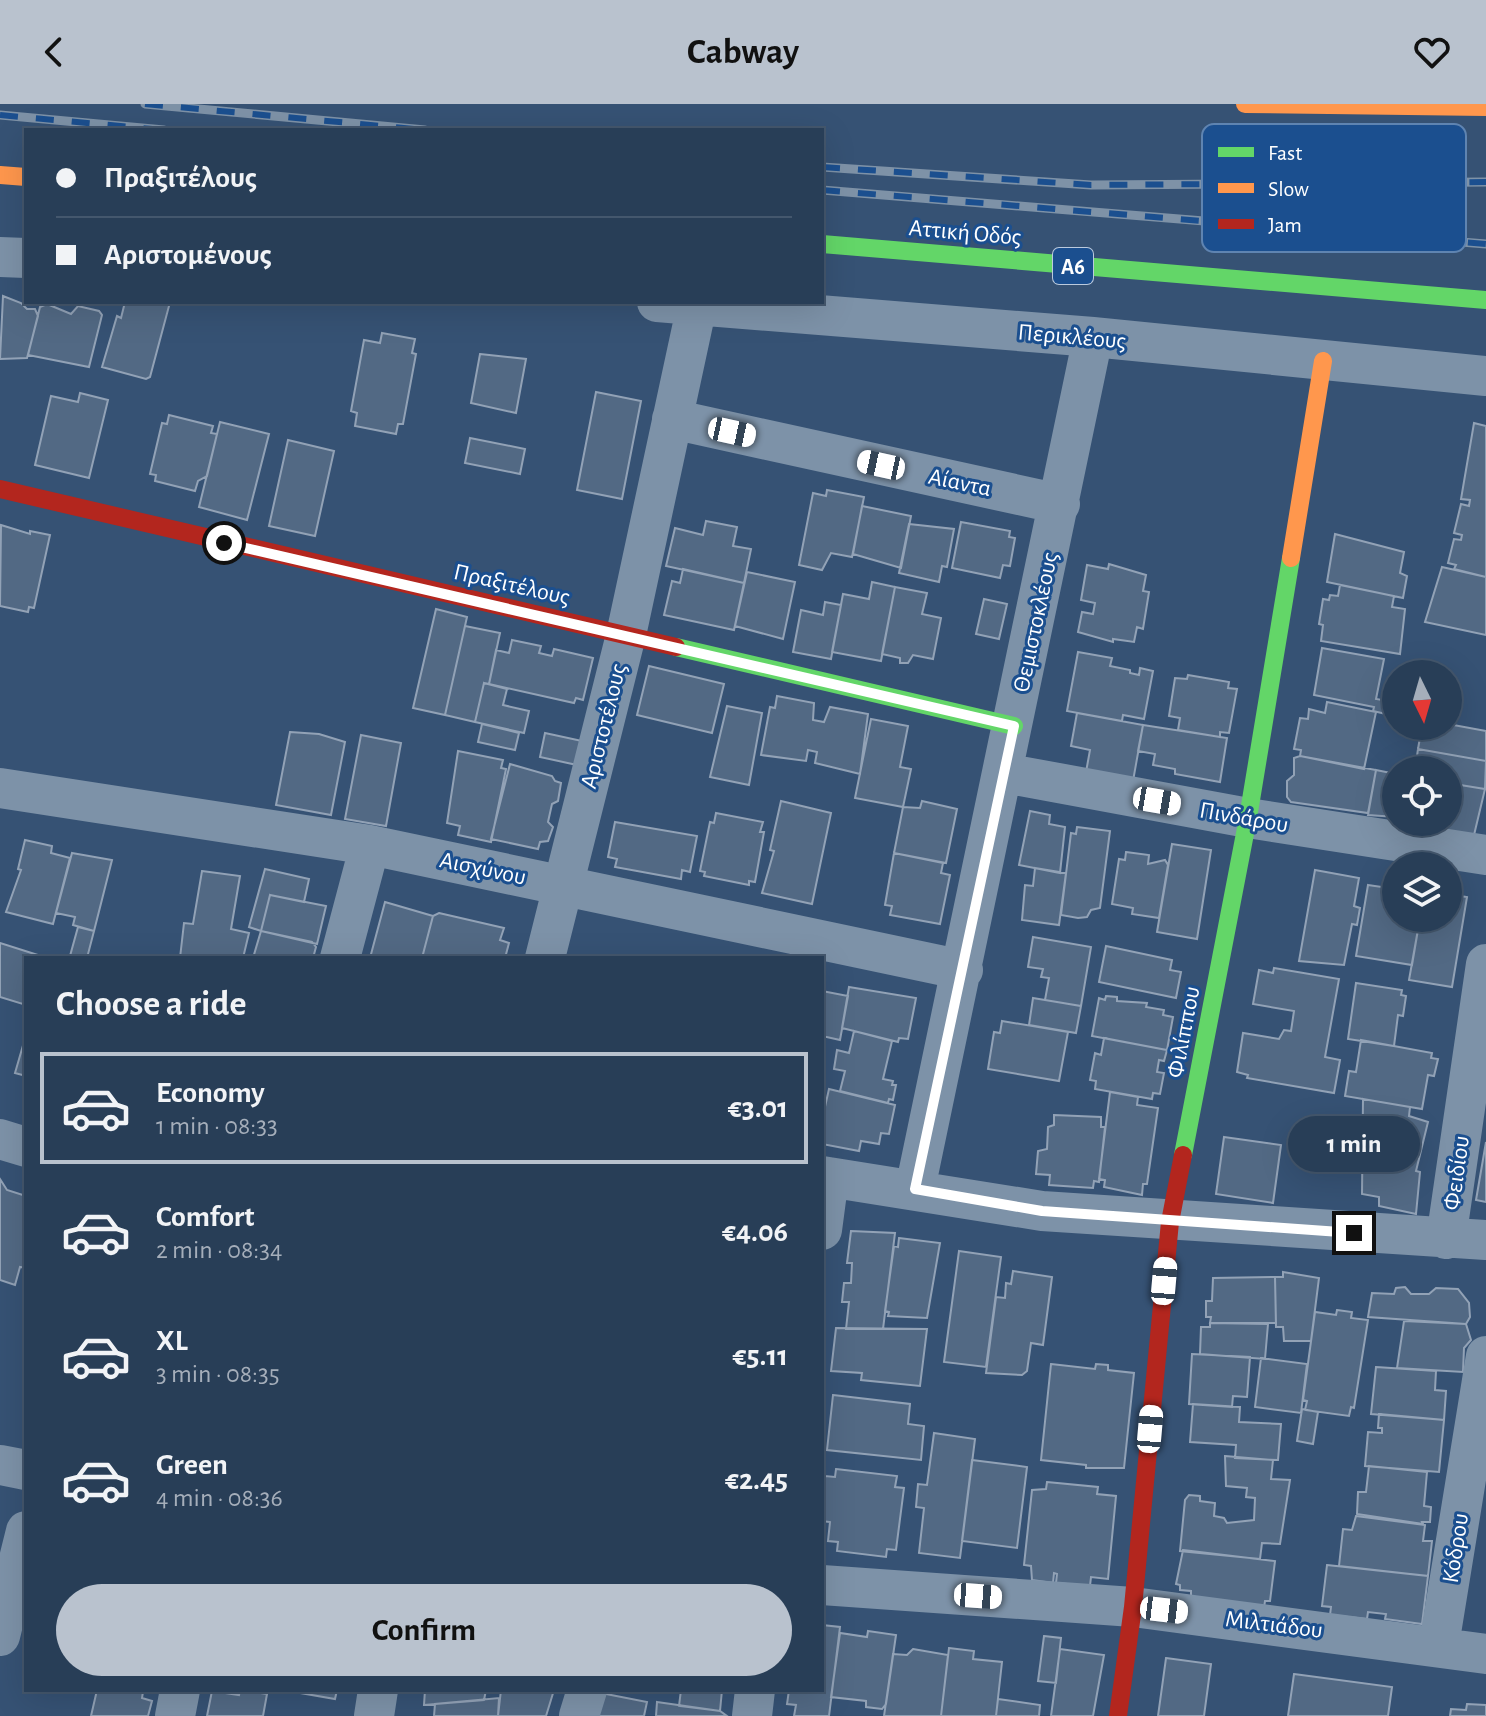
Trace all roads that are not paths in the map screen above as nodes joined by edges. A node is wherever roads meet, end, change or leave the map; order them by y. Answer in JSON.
{"nodes":[{"id":1,"x":1245,"y":104,"type":"edge"},
{"id":2,"x":1486,"y":107,"type":"edge"},
{"id":3,"x":0,"y":175,"type":"edge"},
{"id":4,"x":24,"y":177,"type":"edge"},
{"id":5,"x":824,"y":244,"type":"edge"},
{"id":6,"x":0,"y":257,"type":"edge"},
{"id":7,"x":24,"y":258,"type":"edge"},
{"id":8,"x":1486,"y":300,"type":"edge"},
{"id":9,"x":684,"y":304,"type":"edge"},
{"id":10,"x":697,"y":305,"type":"junction"},
{"id":11,"x":1093,"y":337,"type":"junction"},
{"id":12,"x":1323,"y":361,"type":"junction"},
{"id":13,"x":1486,"y":376,"type":"edge"},
{"id":14,"x":672,"y":419,"type":"junction"},
{"id":15,"x":0,"y":489,"type":"edge"},
{"id":16,"x":1060,"y":504,"type":"junction"},
{"id":17,"x":626,"y":635,"type":"junction"},
{"id":18,"x":1014,"y":726,"type":"junction"},
{"id":19,"x":1004,"y":773,"type":"junction"},
{"id":20,"x":2,"y":794,"type":"edge"},
{"id":21,"x":1248,"y":818,"type":"junction"},
{"id":22,"x":370,"y":845,"type":"junction"},
{"id":23,"x":1486,"y":855,"type":"edge"},
{"id":24,"x":563,"y":885,"type":"junction"},
{"id":25,"x":341,"y":956,"type":"edge"},
{"id":26,"x":545,"y":956,"type":"edge"},
{"id":27,"x":1486,"y":964,"type":"edge"},
{"id":28,"x":963,"y":970,"type":"junction"},
{"id":29,"x":0,"y":1139,"type":"edge"},
{"id":30,"x":24,"y":1146,"type":"edge"},
{"id":31,"x":826,"y":1176,"type":"edge"},
{"id":32,"x":915,"y":1189,"type":"junction"},
{"id":33,"x":824,"y":1203,"type":"edge"},
{"id":34,"x":1170,"y":1222,"type":"junction"},
{"id":35,"x":1446,"y":1239,"type":"junction"},
{"id":36,"x":1486,"y":1240,"type":"edge"},
{"id":37,"x":1486,"y":1356,"type":"edge"},
{"id":38,"x":0,"y":1465,"type":"edge"},
{"id":39,"x":24,"y":1470,"type":"edge"},
{"id":40,"x":24,"y":1539,"type":"edge"},
{"id":41,"x":824,"y":1585,"type":"edge"},
{"id":42,"x":1133,"y":1607,"type":"junction"},
{"id":43,"x":0,"y":1636,"type":"edge"},
{"id":44,"x":1439,"y":1645,"type":"junction"},
{"id":45,"x":1486,"y":1654,"type":"edge"},
{"id":46,"x":180,"y":1692,"type":"edge"},
{"id":47,"x":378,"y":1692,"type":"edge"},
{"id":48,"x":586,"y":1692,"type":"edge"},
{"id":49,"x":755,"y":1692,"type":"edge"},
{"id":50,"x":175,"y":1716,"type":"edge"},
{"id":51,"x":374,"y":1716,"type":"edge"},
{"id":52,"x":579,"y":1716,"type":"edge"},
{"id":53,"x":752,"y":1716,"type":"edge"},
{"id":54,"x":1118,"y":1716,"type":"edge"}],
"edges":[{"from":1,"to":2,"type":"main road"},
{"from":3,"to":4,"type":"main road"},
{"from":5,"to":8,"type":"main road","name":"Αττική Οδός","number":"Α6"},
{"from":6,"to":7,"type":"street"},
{"from":9,"to":10,"type":"street","name":"Περικλέους"},
{"from":10,"to":11,"type":"street","name":"Περικλέους"},
{"from":10,"to":14,"type":"street","name":"Αριστοτέλους"},
{"from":11,"to":12,"type":"street","name":"Περικλέους"},
{"from":11,"to":16,"type":"street","name":"Θεμιστοκλέους"},
{"from":12,"to":13,"type":"street","name":"Περικλέους"},
{"from":12,"to":21,"type":"main road","name":"Φιλίππου"},
{"from":14,"to":16,"type":"street","name":"Αίαντα"},
{"from":14,"to":17,"type":"street","name":"Αριστοτέλους"},
{"from":15,"to":17,"type":"main road","name":"Πραξιτέλους"},
{"from":16,"to":18,"type":"street","name":"Θεμιστοκλέους"},
{"from":17,"to":18,"type":"main road","name":"Πραξιτέλους"},
{"from":17,"to":24,"type":"street","name":"Αριστοτέλους"},
{"from":18,"to":19,"type":"street","name":"Θεμιστοκλέους"},
{"from":19,"to":21,"type":"street","name":"Πινδάρου"},
{"from":19,"to":28,"type":"street","name":"Θεμιστοκλέους"},
{"from":20,"to":22,"type":"street","name":"Αισχύνου"},
{"from":21,"to":23,"type":"street","name":"Πινδάρου"},
{"from":21,"to":34,"type":"main road","name":"Φιλίππου"},
{"from":22,"to":24,"type":"street","name":"Αισχύνου"},
{"from":22,"to":25,"type":"street"},
{"from":24,"to":26,"type":"street","name":"Αριστοτέλους"},
{"from":24,"to":28,"type":"street","name":"Αισχύνου"},
{"from":27,"to":35,"type":"street","name":"Φειδίου"},
{"from":28,"to":32,"type":"street","name":"Θεμιστοκλέους"},
{"from":29,"to":30,"type":"street"},
{"from":31,"to":32,"type":"street"},
{"from":31,"to":33,"type":"street"},
{"from":32,"to":34,"type":"street"},
{"from":34,"to":35,"type":"street"},
{"from":34,"to":42,"type":"main road","name":"Φιλίππου"},
{"from":35,"to":36,"type":"street"},
{"from":37,"to":44,"type":"street","name":"Κόδρου"},
{"from":38,"to":39,"type":"street"},
{"from":40,"to":43,"type":"street"},
{"from":41,"to":42,"type":"street","name":"Μιλτιάδου"},
{"from":42,"to":44,"type":"street","name":"Μιλτιάδου"},
{"from":42,"to":54,"type":"main road","name":"Φιλίππου"},
{"from":44,"to":45,"type":"street","name":"Μιλτιάδου"},
{"from":46,"to":50,"type":"street"},
{"from":47,"to":51,"type":"street"},
{"from":48,"to":52,"type":"street"},
{"from":49,"to":53,"type":"street"}]}
